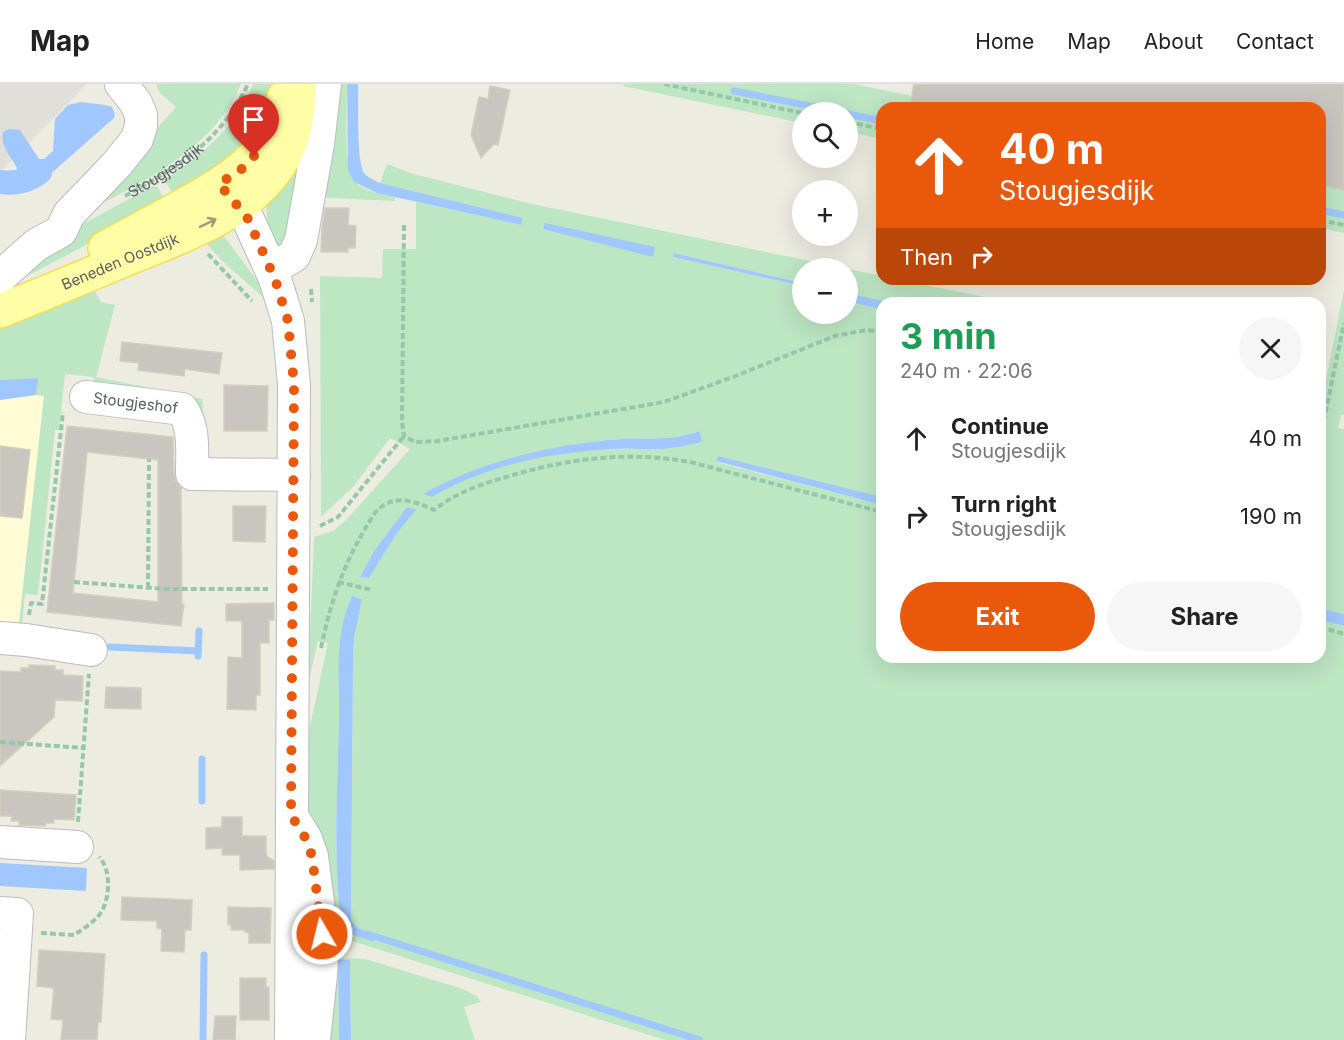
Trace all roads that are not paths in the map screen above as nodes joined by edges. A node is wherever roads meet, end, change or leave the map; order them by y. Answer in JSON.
{"nodes":[{"id":1,"x":122,"y":84,"type":"edge"},
{"id":2,"x":286,"y":84,"type":"edge"},
{"id":3,"x":300,"y":84,"type":"edge"},
{"id":4,"x":325,"y":84,"type":"edge"},
{"id":5,"x":229,"y":195,"type":"junction"},
{"id":6,"x":271,"y":269,"type":"junction"},
{"id":7,"x":0,"y":277,"type":"edge"},
{"id":8,"x":0,"y":297,"type":"edge"},
{"id":9,"x":0,"y":312,"type":"edge"},
{"id":10,"x":86,"y":397,"type":"road end"},
{"id":11,"x":294,"y":475,"type":"junction"},
{"id":12,"x":13,"y":639,"type":"edge"},
{"id":13,"x":91,"y":650,"type":"road end"},
{"id":14,"x":291,"y":815,"type":"junction"},
{"id":15,"x":0,"y":842,"type":"edge"},
{"id":16,"x":77,"y":847,"type":"road end"},
{"id":17,"x":0,"y":913,"type":"edge"},
{"id":18,"x":9,"y":1040,"type":"edge"},
{"id":19,"x":291,"y":1040,"type":"edge"},
{"id":20,"x":314,"y":1040,"type":"edge"}],
"edges":[{"from":1,"to":7,"type":"street"},
{"from":2,"to":5,"type":"main road"},
{"from":3,"to":5,"type":"main road"},
{"from":4,"to":6,"type":"street"},
{"from":5,"to":6,"type":"street"},
{"from":5,"to":8,"type":"main road","name":"Beneden Oostdijk"},
{"from":9,"to":5,"type":"main road","name":"Beneden Oostdijk","one_way":true},
{"from":6,"to":11,"type":"street"},
{"from":10,"to":11,"type":"street","name":"Stougjeshof"},
{"from":11,"to":14,"type":"street"},
{"from":12,"to":13,"type":"street"},
{"from":14,"to":19,"type":"street"},
{"from":14,"to":20,"type":"street"},
{"from":15,"to":16,"type":"street"},
{"from":17,"to":18,"type":"street"}]}
